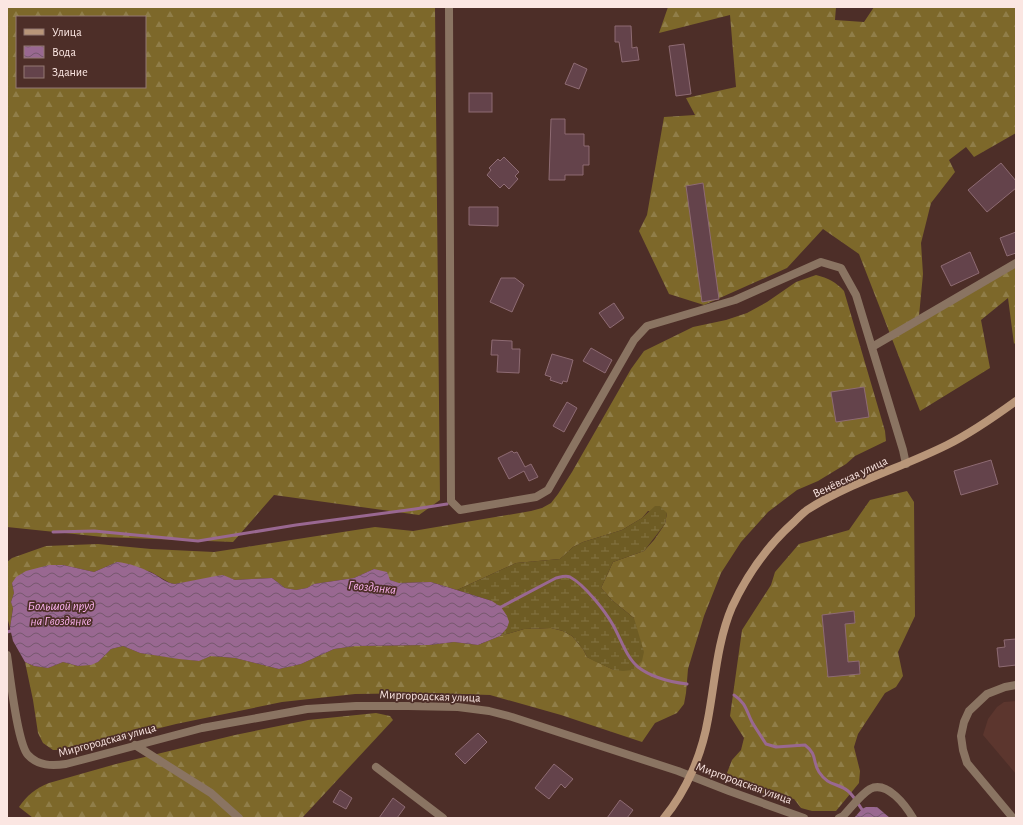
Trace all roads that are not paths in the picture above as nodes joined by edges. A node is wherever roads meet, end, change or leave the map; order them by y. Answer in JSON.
{"nodes":[{"id":1,"x":449,"y":7,"type":"edge"},
{"id":2,"x":1016,"y":263,"type":"edge"},
{"id":3,"x":872,"y":347,"type":"junction"},
{"id":4,"x":1016,"y":401,"type":"edge"},
{"id":5,"x":906,"y":464,"type":"junction"},
{"id":6,"x":7,"y":655,"type":"edge"},
{"id":7,"x":1016,"y":685,"type":"edge"},
{"id":8,"x":135,"y":745,"type":"junction"},
{"id":9,"x":376,"y":767,"type":"dead end"},
{"id":10,"x":690,"y":776,"type":"junction"},
{"id":11,"x":239,"y":818,"type":"edge"},
{"id":12,"x":443,"y":818,"type":"edge"},
{"id":13,"x":664,"y":818,"type":"edge"},
{"id":14,"x":804,"y":818,"type":"edge"},
{"id":15,"x":839,"y":818,"type":"edge"},
{"id":16,"x":913,"y":818,"type":"edge"},
{"id":17,"x":1013,"y":818,"type":"edge"}],
"edges":[{"from":1,"to":3,"type":"street"},
{"from":2,"to":3,"type":"street"},
{"from":3,"to":5,"type":"street"},
{"from":4,"to":5,"type":"street","name":"Венёвская улица"},
{"from":5,"to":10,"type":"street","name":"Венёвская улица"},
{"from":6,"to":8,"type":"street","name":"Миргородская улица"},
{"from":7,"to":17,"type":"street"},
{"from":8,"to":10,"type":"street","name":"Миргородская улица"},
{"from":8,"to":11,"type":"street"},
{"from":9,"to":12,"type":"street"},
{"from":10,"to":13,"type":"street","name":"Венёвская улица"},
{"from":10,"to":14,"type":"street","name":"Миргородская улица"},
{"from":15,"to":16,"type":"street"}]}
